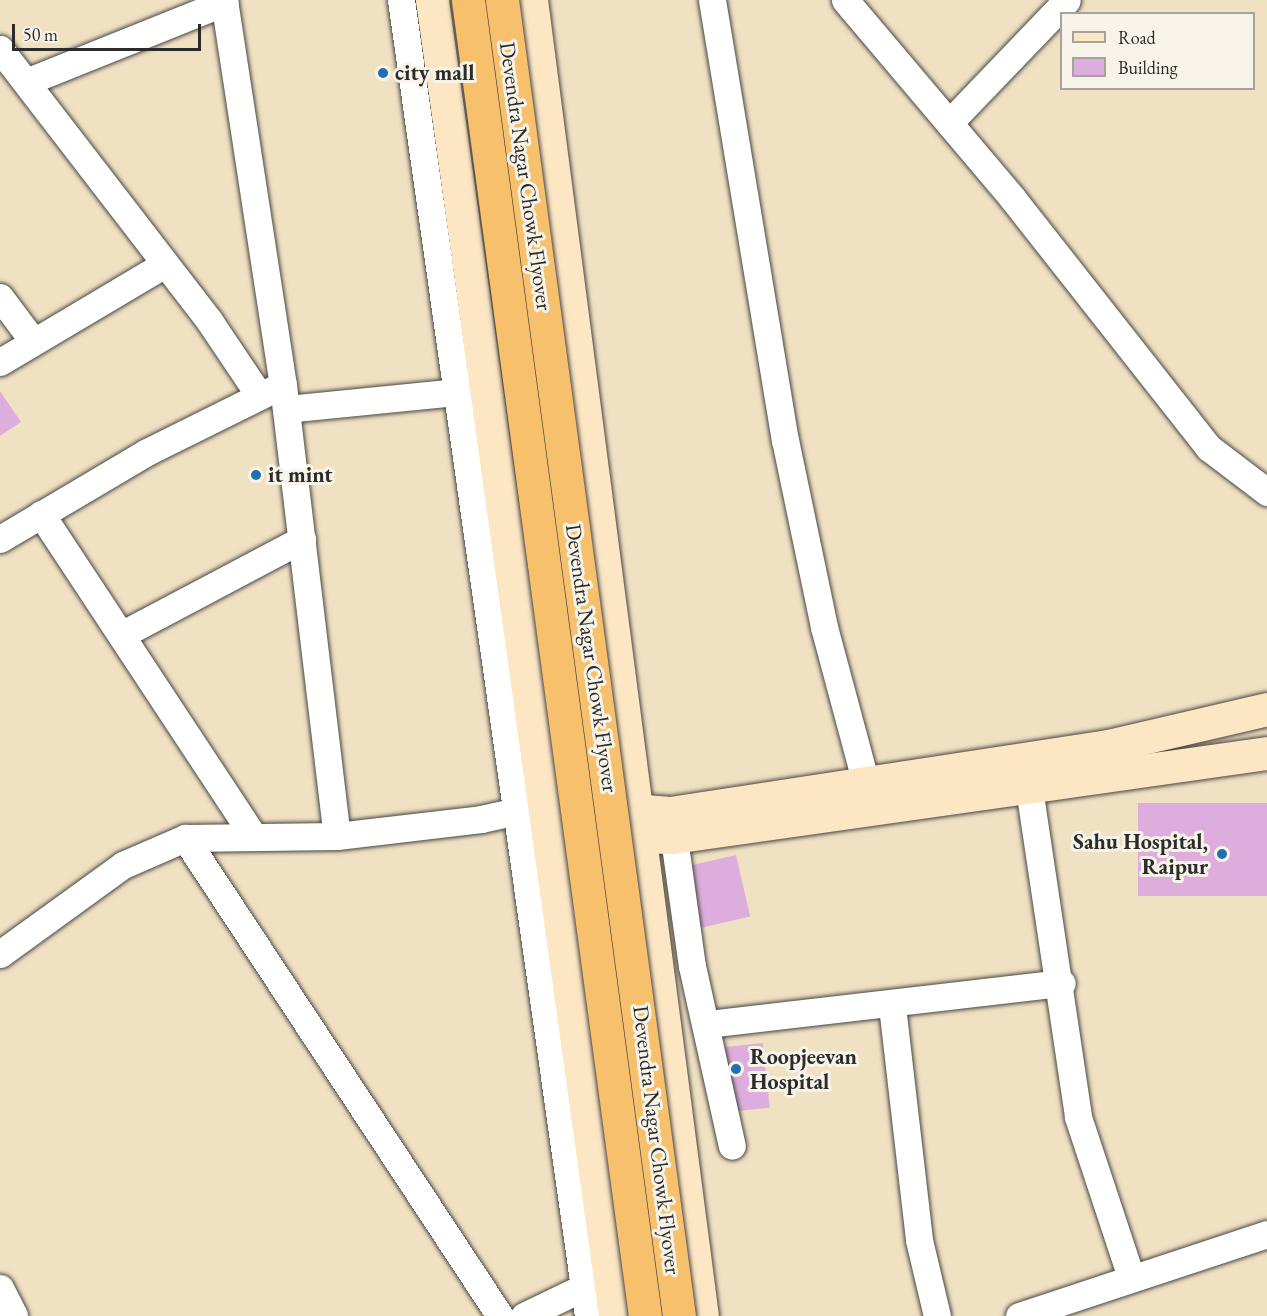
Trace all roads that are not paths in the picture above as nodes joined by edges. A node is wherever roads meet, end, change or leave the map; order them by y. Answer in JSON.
{"nodes":[{"id":1,"x":401,"y":0,"type":"edge"},
{"id":2,"x":432,"y":0,"type":"edge"},
{"id":3,"x":468,"y":0,"type":"edge"},
{"id":4,"x":502,"y":0,"type":"edge"},
{"id":5,"x":531,"y":0,"type":"edge"},
{"id":6,"x":712,"y":0,"type":"edge"},
{"id":7,"x":845,"y":0,"type":"edge"},
{"id":8,"x":1067,"y":0,"type":"edge"},
{"id":9,"x":225,"y":1,"type":"edge"},
{"id":10,"x":0,"y":49,"type":"edge"},
{"id":11,"x":26,"y":82,"type":"junction"},
{"id":12,"x":949,"y":123,"type":"junction"},
{"id":13,"x":165,"y":264,"type":"junction"},
{"id":14,"x":0,"y":297,"type":"edge"},
{"id":15,"x":33,"y":341,"type":"junction"},
{"id":16,"x":0,"y":362,"type":"edge"},
{"id":17,"x":457,"y":392,"type":"junction"},
{"id":18,"x":276,"y":396,"type":"junction"},
{"id":19,"x":1267,"y":492,"type":"edge"},
{"id":20,"x":41,"y":514,"type":"junction"},
{"id":21,"x":0,"y":538,"type":"edge"},
{"id":22,"x":302,"y":538,"type":"junction"},
{"id":23,"x":121,"y":635,"type":"junction"},
{"id":24,"x":1267,"y":709,"type":"edge"},
{"id":25,"x":1267,"y":753,"type":"edge"},
{"id":26,"x":1024,"y":758,"type":"junction"},
{"id":27,"x":1030,"y":789,"type":"junction"},
{"id":28,"x":870,"y":796,"type":"junction"},
{"id":29,"x":516,"y":820,"type":"junction"},
{"id":30,"x":548,"y":820,"type":"junction"},
{"id":31,"x":656,"y":824,"type":"junction"},
{"id":32,"x":253,"y":835,"type":"junction"},
{"id":33,"x":337,"y":836,"type":"junction"},
{"id":34,"x":185,"y":838,"type":"junction"},
{"id":35,"x":0,"y":954,"type":"edge"},
{"id":36,"x":1062,"y":983,"type":"junction"},
{"id":37,"x":892,"y":1006,"type":"junction"},
{"id":38,"x":707,"y":1024,"type":"junction"},
{"id":39,"x":732,"y":1146,"type":"dead end"},
{"id":40,"x":1267,"y":1234,"type":"edge"},
{"id":41,"x":1131,"y":1276,"type":"junction"},
{"id":42,"x":584,"y":1287,"type":"junction"},
{"id":43,"x":0,"y":1288,"type":"edge"},
{"id":44,"x":14,"y":1316,"type":"edge"},
{"id":45,"x":500,"y":1316,"type":"edge"},
{"id":46,"x":524,"y":1316,"type":"edge"},
{"id":47,"x":588,"y":1316,"type":"edge"},
{"id":48,"x":615,"y":1316,"type":"edge"},
{"id":49,"x":645,"y":1316,"type":"edge"},
{"id":50,"x":679,"y":1316,"type":"edge"},
{"id":51,"x":702,"y":1316,"type":"edge"},
{"id":52,"x":937,"y":1316,"type":"edge"},
{"id":53,"x":1019,"y":1316,"type":"edge"}],
"edges":[{"from":1,"to":17,"type":"street"},
{"from":2,"to":30,"type":"street"},
{"from":3,"to":49,"type":"highway","name":"Devendra Nagar Chowk Flyover","bridge":true},
{"from":4,"to":50,"type":"highway","name":"Devendra Nagar Chowk Flyover","bridge":true},
{"from":5,"to":31,"type":"street"},
{"from":6,"to":28,"type":"street"},
{"from":7,"to":12,"type":"street"},
{"from":8,"to":12,"type":"street"},
{"from":9,"to":11,"type":"street"},
{"from":9,"to":18,"type":"street"},
{"from":10,"to":11,"type":"street"},
{"from":11,"to":13,"type":"street"},
{"from":12,"to":19,"type":"street"},
{"from":13,"to":15,"type":"street"},
{"from":13,"to":18,"type":"street"},
{"from":14,"to":15,"type":"street"},
{"from":15,"to":16,"type":"street"},
{"from":17,"to":18,"type":"street"},
{"from":17,"to":29,"type":"street"},
{"from":18,"to":20,"type":"street"},
{"from":18,"to":22,"type":"street"},
{"from":20,"to":21,"type":"street"},
{"from":20,"to":23,"type":"street"},
{"from":22,"to":23,"type":"street"},
{"from":22,"to":33,"type":"street"},
{"from":23,"to":32,"type":"street"},
{"from":24,"to":26,"type":"street"},
{"from":25,"to":27,"type":"street"},
{"from":26,"to":27,"type":"street"},
{"from":26,"to":28,"type":"street"},
{"from":27,"to":28,"type":"street"},
{"from":27,"to":36,"type":"street"},
{"from":28,"to":31,"type":"street"},
{"from":29,"to":30,"type":"street"},
{"from":29,"to":33,"type":"street"},
{"from":29,"to":42,"type":"street"},
{"from":30,"to":31,"type":"street"},
{"from":30,"to":48,"type":"street"},
{"from":31,"to":38,"type":"street"},
{"from":31,"to":51,"type":"street"},
{"from":32,"to":33,"type":"street"},
{"from":32,"to":34,"type":"street"},
{"from":34,"to":35,"type":"street"},
{"from":34,"to":45,"type":"street"},
{"from":36,"to":37,"type":"street"},
{"from":36,"to":41,"type":"street"},
{"from":37,"to":38,"type":"street"},
{"from":37,"to":52,"type":"street"},
{"from":38,"to":39,"type":"street"},
{"from":40,"to":41,"type":"street"},
{"from":41,"to":53,"type":"street"},
{"from":42,"to":46,"type":"street"},
{"from":42,"to":47,"type":"street"},
{"from":43,"to":44,"type":"street"}]}
